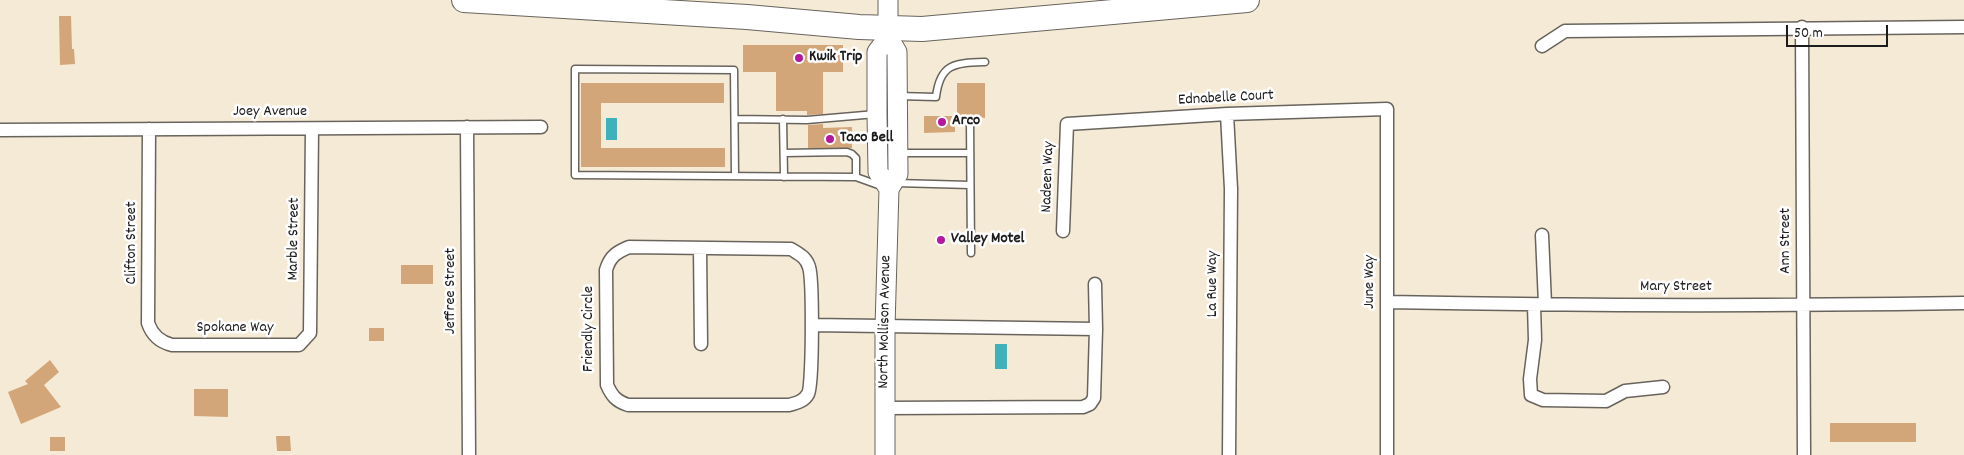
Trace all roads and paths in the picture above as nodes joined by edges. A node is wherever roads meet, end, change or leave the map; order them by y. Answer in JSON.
{"nodes":[{"id":1,"x":464,"y":0,"type":"edge"},
{"id":2,"x":888,"y":0,"type":"edge"},
{"id":3,"x":1247,"y":0,"type":"edge"},
{"id":4,"x":1802,"y":27,"type":"junction"},
{"id":5,"x":1964,"y":27,"type":"edge"},
{"id":6,"x":888,"y":32,"type":"junction"},
{"id":7,"x":1542,"y":46,"type":"dead end"},
{"id":8,"x":985,"y":62,"type":"dead end"},
{"id":9,"x":897,"y":96,"type":"junction"},
{"id":10,"x":1387,"y":110,"type":"joint"},
{"id":11,"x":1227,"y":114,"type":"junction"},
{"id":12,"x":877,"y":118,"type":"junction"},
{"id":13,"x":734,"y":119,"type":"junction"},
{"id":14,"x":783,"y":120,"type":"junction"},
{"id":15,"x":970,"y":121,"type":"dead end"},
{"id":16,"x":1067,"y":124,"type":"joint"},
{"id":17,"x":467,"y":127,"type":"junction"},
{"id":18,"x":541,"y":127,"type":"dead end"},
{"id":19,"x":149,"y":129,"type":"junction"},
{"id":20,"x":312,"y":129,"type":"junction"},
{"id":21,"x":0,"y":130,"type":"edge"},
{"id":22,"x":784,"y":153,"type":"junction"},
{"id":23,"x":897,"y":153,"type":"junction"},
{"id":24,"x":970,"y":153,"type":"junction"},
{"id":25,"x":735,"y":176,"type":"junction"},
{"id":26,"x":784,"y":176,"type":"junction"},
{"id":27,"x":856,"y":177,"type":"junction"},
{"id":28,"x":970,"y":185,"type":"junction"},
{"id":29,"x":891,"y":186,"type":"junction"},
{"id":30,"x":1063,"y":231,"type":"dead end"},
{"id":31,"x":1542,"y":235,"type":"dead end"},
{"id":32,"x":700,"y":248,"type":"junction"},
{"id":33,"x":971,"y":253,"type":"dead end"},
{"id":34,"x":1095,"y":284,"type":"dead end"},
{"id":35,"x":1387,"y":302,"type":"junction"},
{"id":36,"x":1964,"y":303,"type":"edge"},
{"id":37,"x":1540,"y":304,"type":"junction"},
{"id":38,"x":1804,"y":305,"type":"junction"},
{"id":39,"x":812,"y":325,"type":"junction"},
{"id":40,"x":885,"y":327,"type":"junction"},
{"id":41,"x":1096,"y":329,"type":"junction"},
{"id":42,"x":701,"y":344,"type":"dead end"},
{"id":43,"x":172,"y":345,"type":"joint"},
{"id":44,"x":298,"y":345,"type":"joint"},
{"id":45,"x":1663,"y":387,"type":"dead end"},
{"id":46,"x":885,"y":408,"type":"junction"},
{"id":47,"x":469,"y":455,"type":"edge"},
{"id":48,"x":885,"y":455,"type":"edge"},
{"id":49,"x":1229,"y":455,"type":"edge"},
{"id":50,"x":1387,"y":455,"type":"edge"},
{"id":51,"x":1804,"y":455,"type":"edge"}],
"edges":[{"from":1,"to":6,"type":"highway"},
{"from":2,"to":6,"type":"main road","name":"North Mollison Avenue"},
{"from":3,"to":6,"type":"highway"},
{"from":4,"to":5,"type":"street"},
{"from":4,"to":7,"type":"street"},
{"from":4,"to":38,"type":"street","name":"Ann Street"},
{"from":6,"to":9,"type":"main road","name":"North Mollison Avenue"},
{"from":6,"to":12,"type":"main road","name":"North Mollison Avenue"},
{"from":8,"to":9,"type":"lane"},
{"from":9,"to":23,"type":"main road","name":"North Mollison Avenue"},
{"from":10,"to":11,"type":"street","name":"Ednabelle Court"},
{"from":10,"to":35,"type":"street","name":"June Way"},
{"from":11,"to":16,"type":"street","name":"Ednabelle Court"},
{"from":11,"to":49,"type":"street","name":"La Rue Way"},
{"from":12,"to":14,"type":"lane"},
{"from":12,"to":23,"type":"main road"},
{"from":12,"to":29,"type":"main road","name":"North Mollison Avenue"},
{"from":13,"to":14,"type":"lane"},
{"from":13,"to":25,"type":"lane"},
{"from":13,"to":25,"type":"lane"},
{"from":14,"to":22,"type":"lane"},
{"from":15,"to":24,"type":"lane"},
{"from":16,"to":30,"type":"street","name":"Nadeen Way"},
{"from":17,"to":18,"type":"street","name":"Joey Avenue"},
{"from":17,"to":20,"type":"street","name":"Joey Avenue"},
{"from":17,"to":47,"type":"street","name":"Jeffree Street"},
{"from":19,"to":20,"type":"street","name":"Joey Avenue"},
{"from":19,"to":21,"type":"street","name":"Joey Avenue"},
{"from":19,"to":43,"type":"street","name":"Clifton Street"},
{"from":20,"to":44,"type":"street","name":"Marble Street"},
{"from":22,"to":26,"type":"lane"},
{"from":22,"to":27,"type":"lane"},
{"from":23,"to":24,"type":"lane"},
{"from":23,"to":29,"type":"main road","name":"North Mollison Avenue"},
{"from":24,"to":28,"type":"lane"},
{"from":25,"to":26,"type":"lane"},
{"from":26,"to":27,"type":"lane"},
{"from":27,"to":29,"type":"lane"},
{"from":28,"to":29,"type":"lane"},
{"from":28,"to":33,"type":"lane"},
{"from":29,"to":40,"type":"main road","name":"North Mollison Avenue"},
{"from":31,"to":37,"type":"street"},
{"from":32,"to":39,"type":"street","name":"Friendly Circle"},
{"from":32,"to":39,"type":"street","name":"Friendly Circle"},
{"from":32,"to":42,"type":"street"},
{"from":34,"to":41,"type":"street"},
{"from":35,"to":37,"type":"street","name":"Mary Street"},
{"from":35,"to":50,"type":"street","name":"June Way"},
{"from":36,"to":38,"type":"street","name":"Mary Street"},
{"from":37,"to":38,"type":"street","name":"Mary Street"},
{"from":37,"to":45,"type":"street"},
{"from":38,"to":51,"type":"street","name":"Ann Street"},
{"from":39,"to":40,"type":"street"},
{"from":40,"to":41,"type":"street"},
{"from":40,"to":46,"type":"main road","name":"North Mollison Avenue"},
{"from":41,"to":46,"type":"street"},
{"from":43,"to":44,"type":"street","name":"Spokane Way"},
{"from":46,"to":48,"type":"main road","name":"North Mollison Avenue"}]}
